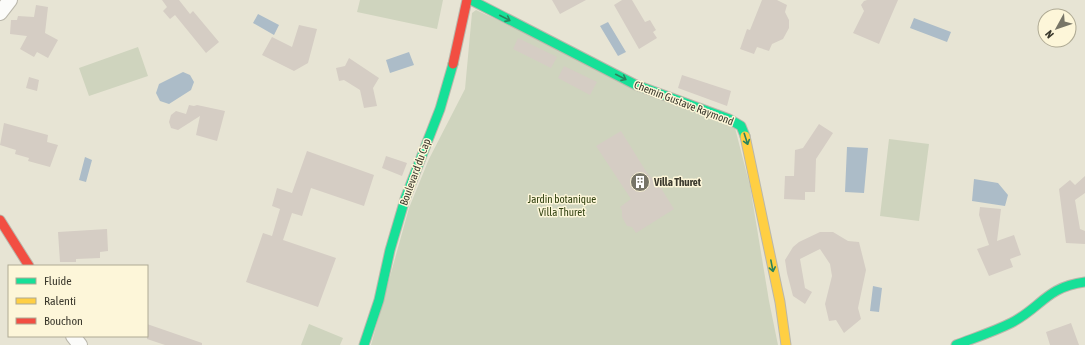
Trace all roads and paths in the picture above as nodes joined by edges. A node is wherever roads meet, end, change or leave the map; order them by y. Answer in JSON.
{"nodes":[{"id":1,"x":10,"y":0,"type":"edge"},
{"id":2,"x":467,"y":0,"type":"edge"},
{"id":3,"x":470,"y":0,"type":"edge"},
{"id":4,"x":0,"y":12,"type":"edge"},
{"id":5,"x":0,"y":220,"type":"edge"},
{"id":6,"x":28,"y":265,"type":"edge"},
{"id":7,"x":1085,"y":282,"type":"edge"},
{"id":8,"x":74,"y":337,"type":"edge"},
{"id":9,"x":80,"y":345,"type":"edge"},
{"id":10,"x":364,"y":345,"type":"edge"},
{"id":11,"x":786,"y":345,"type":"edge"},
{"id":12,"x":956,"y":345,"type":"edge"}],
"edges":[{"from":1,"to":4,"type":"street"},
{"from":2,"to":10,"type":"street","name":"Boulevard du Cap"},
{"from":3,"to":11,"type":"street","name":"Chemin Gustave Raymond","one_way":true},
{"from":5,"to":6,"type":"street"},
{"from":7,"to":12,"type":"street"},
{"from":8,"to":9,"type":"street"}]}
